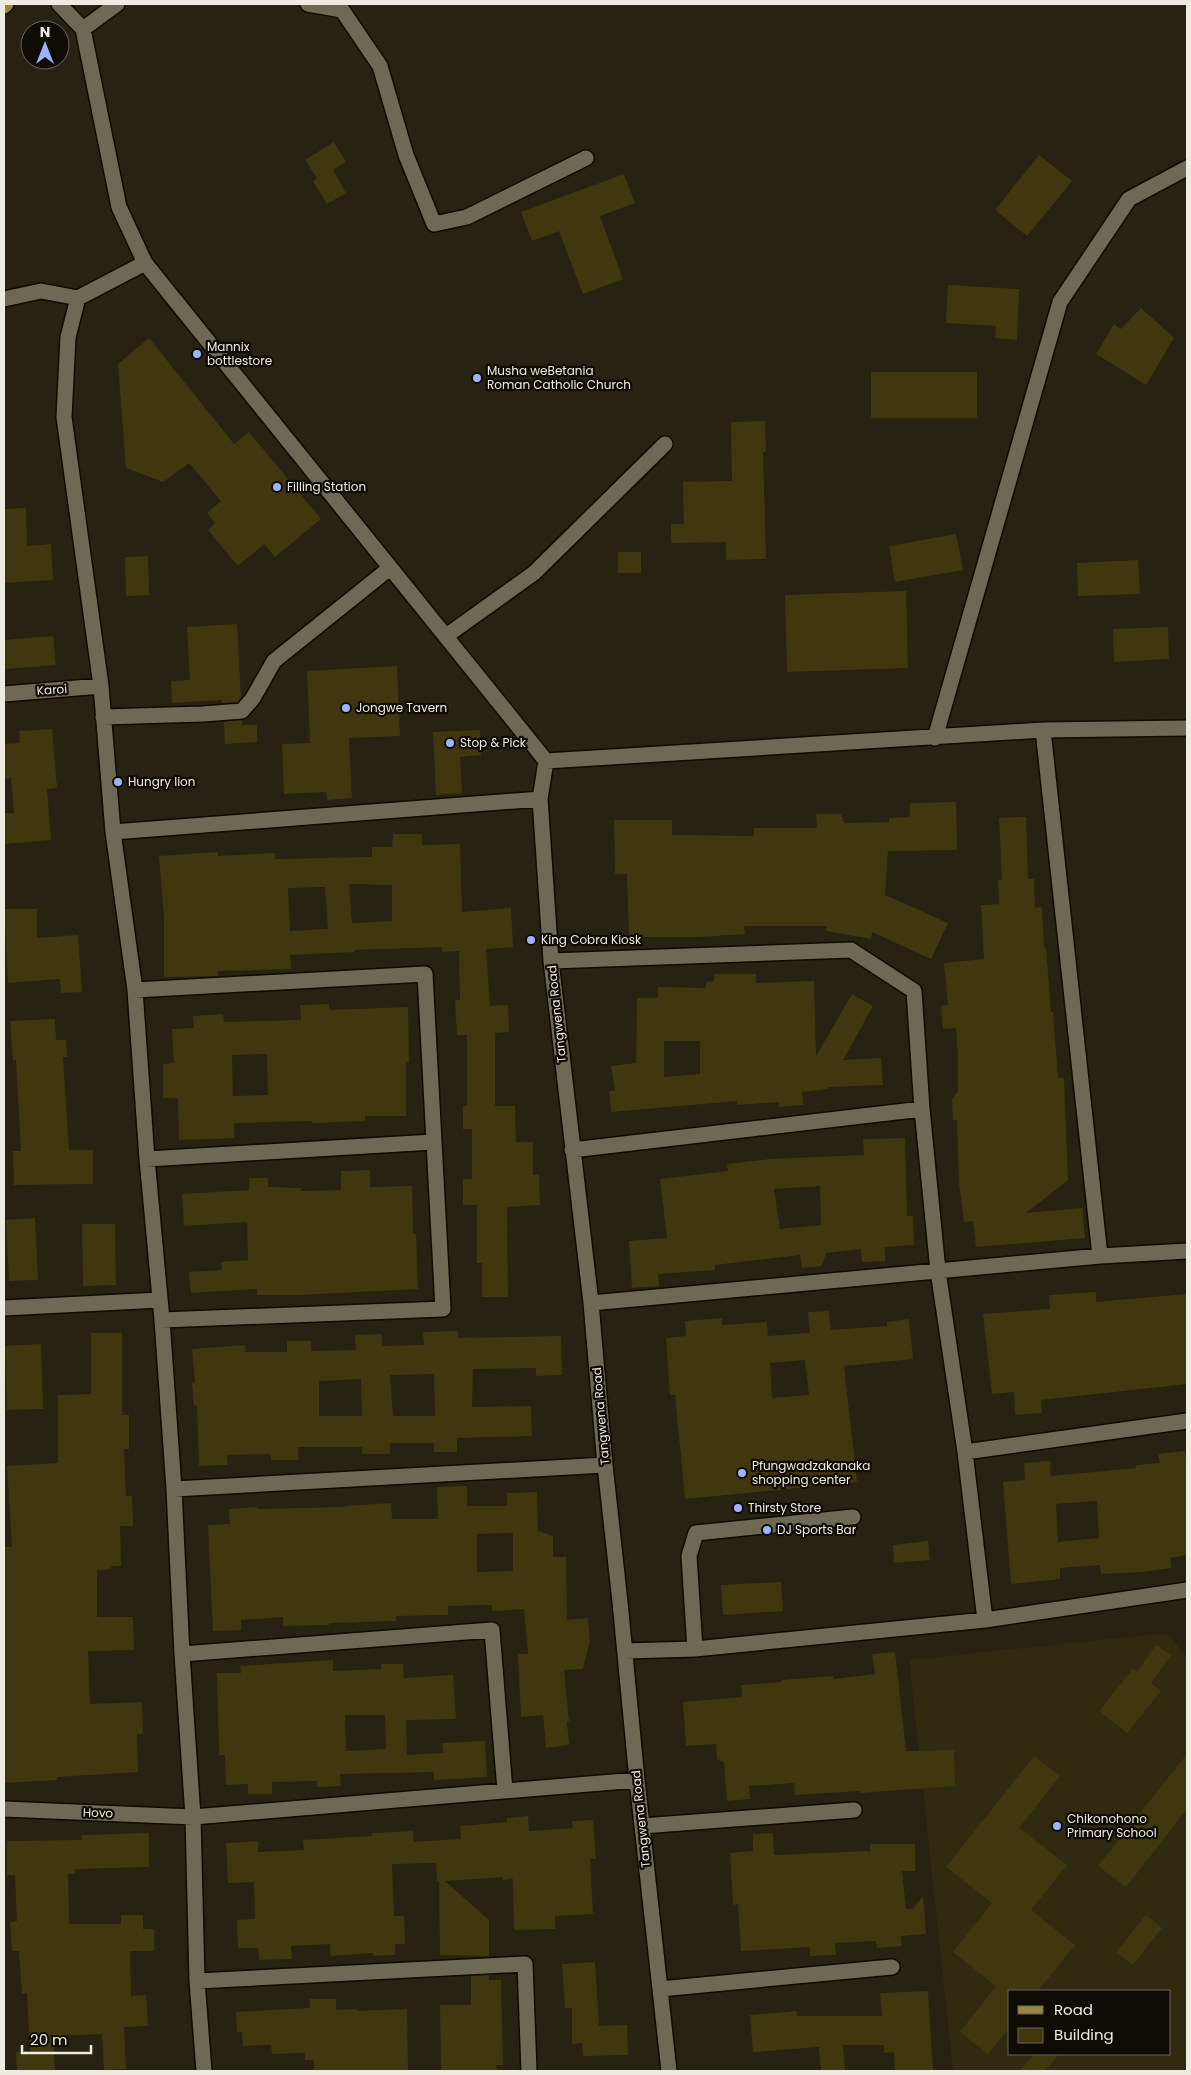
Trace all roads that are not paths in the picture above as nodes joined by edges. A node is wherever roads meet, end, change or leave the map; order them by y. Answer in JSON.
{"nodes":[{"id":1,"x":59,"y":4,"type":"edge"},
{"id":2,"x":117,"y":4,"type":"edge"},
{"id":3,"x":308,"y":4,"type":"edge"},
{"id":4,"x":83,"y":29,"type":"junction"},
{"id":5,"x":586,"y":158,"type":"dead end"},
{"id":6,"x":1187,"y":168,"type":"edge"},
{"id":7,"x":145,"y":263,"type":"junction"},
{"id":8,"x":78,"y":298,"type":"junction"},
{"id":9,"x":4,"y":299,"type":"edge"},
{"id":10,"x":665,"y":444,"type":"dead end"},
{"id":11,"x":390,"y":568,"type":"junction"},
{"id":12,"x":446,"y":636,"type":"junction"},
{"id":13,"x":100,"y":686,"type":"junction"},
{"id":14,"x":4,"y":694,"type":"edge"},
{"id":15,"x":103,"y":717,"type":"junction"},
{"id":16,"x":1187,"y":728,"type":"edge"},
{"id":17,"x":1043,"y":730,"type":"junction"},
{"id":18,"x":935,"y":738,"type":"junction"},
{"id":19,"x":546,"y":762,"type":"junction"},
{"id":20,"x":540,"y":799,"type":"junction"},
{"id":21,"x":113,"y":832,"type":"junction"},
{"id":22,"x":551,"y":961,"type":"junction"},
{"id":23,"x":135,"y":990,"type":"junction"},
{"id":24,"x":922,"y":1109,"type":"junction"},
{"id":25,"x":433,"y":1142,"type":"junction"},
{"id":26,"x":572,"y":1150,"type":"junction"},
{"id":27,"x":146,"y":1159,"type":"junction"},
{"id":28,"x":1187,"y":1252,"type":"edge"},
{"id":29,"x":1100,"y":1256,"type":"junction"},
{"id":30,"x":938,"y":1271,"type":"junction"},
{"id":31,"x":160,"y":1300,"type":"junction"},
{"id":32,"x":591,"y":1303,"type":"junction"},
{"id":33,"x":4,"y":1308,"type":"edge"},
{"id":34,"x":162,"y":1320,"type":"junction"},
{"id":35,"x":1187,"y":1421,"type":"edge"},
{"id":36,"x":965,"y":1452,"type":"junction"},
{"id":37,"x":605,"y":1465,"type":"junction"},
{"id":38,"x":174,"y":1489,"type":"junction"},
{"id":39,"x":853,"y":1517,"type":"dead end"},
{"id":40,"x":1187,"y":1590,"type":"edge"},
{"id":41,"x":985,"y":1620,"type":"junction"},
{"id":42,"x":695,"y":1649,"type":"junction"},
{"id":43,"x":624,"y":1651,"type":"junction"},
{"id":44,"x":182,"y":1654,"type":"junction"},
{"id":45,"x":637,"y":1780,"type":"junction"},
{"id":46,"x":505,"y":1791,"type":"junction"},
{"id":47,"x":4,"y":1809,"type":"edge"},
{"id":48,"x":854,"y":1810,"type":"dead end"},
{"id":49,"x":193,"y":1817,"type":"junction"},
{"id":50,"x":642,"y":1826,"type":"junction"},
{"id":51,"x":892,"y":1967,"type":"dead end"},
{"id":52,"x":196,"y":1981,"type":"junction"},
{"id":53,"x":660,"y":1989,"type":"junction"},
{"id":54,"x":204,"y":2071,"type":"edge"},
{"id":55,"x":529,"y":2071,"type":"edge"},
{"id":56,"x":669,"y":2071,"type":"edge"}],
"edges":[{"from":1,"to":4,"type":"street"},
{"from":2,"to":4,"type":"street"},
{"from":3,"to":5,"type":"street"},
{"from":4,"to":7,"type":"street"},
{"from":6,"to":18,"type":"street"},
{"from":7,"to":8,"type":"street"},
{"from":7,"to":11,"type":"street"},
{"from":8,"to":9,"type":"street"},
{"from":8,"to":13,"type":"street"},
{"from":10,"to":12,"type":"street"},
{"from":11,"to":12,"type":"street"},
{"from":11,"to":15,"type":"street"},
{"from":12,"to":19,"type":"street"},
{"from":13,"to":14,"type":"street","name":"Karoi"},
{"from":13,"to":15,"type":"street"},
{"from":15,"to":21,"type":"street"},
{"from":16,"to":17,"type":"street"},
{"from":17,"to":18,"type":"street"},
{"from":17,"to":29,"type":"street"},
{"from":18,"to":19,"type":"street"},
{"from":19,"to":20,"type":"street","name":"Tangwena Road"},
{"from":20,"to":21,"type":"street"},
{"from":20,"to":22,"type":"street","name":"Tangwena Road"},
{"from":21,"to":23,"type":"street"},
{"from":22,"to":24,"type":"street"},
{"from":22,"to":26,"type":"street","name":"Tangwena Road"},
{"from":23,"to":25,"type":"street"},
{"from":23,"to":27,"type":"street"},
{"from":24,"to":26,"type":"street"},
{"from":24,"to":30,"type":"street"},
{"from":25,"to":27,"type":"street"},
{"from":25,"to":34,"type":"street"},
{"from":26,"to":32,"type":"street","name":"Tangwena Road"},
{"from":27,"to":31,"type":"street"},
{"from":28,"to":29,"type":"street"},
{"from":29,"to":30,"type":"street"},
{"from":30,"to":32,"type":"street"},
{"from":30,"to":36,"type":"street"},
{"from":31,"to":33,"type":"street"},
{"from":31,"to":34,"type":"street"},
{"from":32,"to":37,"type":"street","name":"Tangwena Road"},
{"from":34,"to":38,"type":"street"},
{"from":35,"to":36,"type":"street"},
{"from":36,"to":41,"type":"street"},
{"from":37,"to":38,"type":"street"},
{"from":37,"to":43,"type":"street","name":"Tangwena Road"},
{"from":38,"to":44,"type":"street"},
{"from":39,"to":42,"type":"street"},
{"from":40,"to":41,"type":"street"},
{"from":41,"to":42,"type":"street"},
{"from":42,"to":43,"type":"street"},
{"from":43,"to":45,"type":"street","name":"Tangwena Road"},
{"from":44,"to":46,"type":"street"},
{"from":44,"to":49,"type":"street"},
{"from":45,"to":46,"type":"street","name":"Hovo"},
{"from":45,"to":50,"type":"street","name":"Tangwena Road"},
{"from":46,"to":49,"type":"street","name":"Hovo"},
{"from":47,"to":49,"type":"street","name":"Hovo"},
{"from":48,"to":50,"type":"street"},
{"from":49,"to":52,"type":"street"},
{"from":50,"to":53,"type":"street","name":"Tangwena Road"},
{"from":51,"to":53,"type":"street"},
{"from":52,"to":54,"type":"street"},
{"from":52,"to":55,"type":"street"},
{"from":53,"to":56,"type":"street","name":"Tangwena Road"}]}
